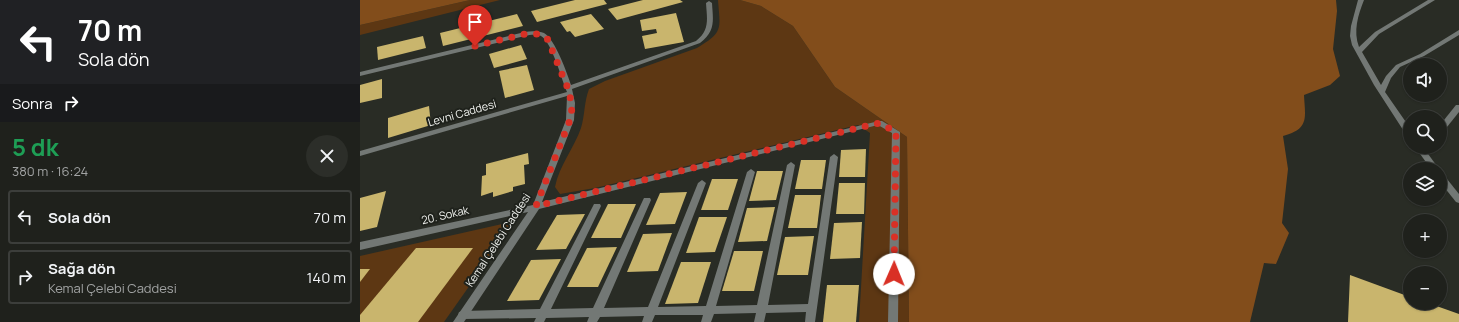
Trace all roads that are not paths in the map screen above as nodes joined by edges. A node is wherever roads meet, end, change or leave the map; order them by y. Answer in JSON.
{"nodes":[{"id":1,"x":1361,"y":0,"type":"edge"},
{"id":2,"x":1432,"y":0,"type":"edge"},
{"id":3,"x":709,"y":3,"type":"dead end"},
{"id":4,"x":1459,"y":32,"type":"edge"},
{"id":5,"x":1359,"y":51,"type":"junction"},
{"id":6,"x":360,"y":74,"type":"edge"},
{"id":7,"x":569,"y":90,"type":"junction"},
{"id":8,"x":1382,"y":91,"type":"junction"},
{"id":9,"x":1459,"y":107,"type":"edge"},
{"id":10,"x":1447,"y":122,"type":"edge"},
{"id":11,"x":1403,"y":123,"type":"edge"},
{"id":12,"x":360,"y":154,"type":"edge"},
{"id":13,"x":834,"y":157,"type":"dead end"},
{"id":14,"x":791,"y":165,"type":"dead end"},
{"id":15,"x":751,"y":172,"type":"dead end"},
{"id":16,"x":702,"y":183,"type":"dead end"},
{"id":17,"x":1447,"y":185,"type":"edge"},
{"id":18,"x":647,"y":200,"type":"dead end"},
{"id":19,"x":1459,"y":200,"type":"edge"},
{"id":20,"x":536,"y":206,"type":"junction"},
{"id":21,"x":597,"y":206,"type":"dead end"},
{"id":22,"x":360,"y":246,"type":"edge"},
{"id":23,"x":812,"y":308,"type":"junction"},
{"id":24,"x":762,"y":310,"type":"junction"},
{"id":25,"x":651,"y":311,"type":"junction"},
{"id":26,"x":710,"y":311,"type":"junction"},
{"id":27,"x":596,"y":312,"type":"junction"},
{"id":28,"x":541,"y":318,"type":"edge"},
{"id":29,"x":460,"y":319,"type":"edge"},
{"id":30,"x":592,"y":322,"type":"edge"},
{"id":31,"x":647,"y":322,"type":"edge"},
{"id":32,"x":706,"y":322,"type":"edge"},
{"id":33,"x":759,"y":322,"type":"edge"},
{"id":34,"x":810,"y":322,"type":"edge"},
{"id":35,"x":893,"y":322,"type":"edge"}],
"edges":[{"from":1,"to":5,"type":"street"},
{"from":2,"to":5,"type":"street"},
{"from":3,"to":7,"type":"street","name":"Levni Caddesi"},
{"from":4,"to":8,"type":"street"},
{"from":5,"to":8,"type":"street"},
{"from":6,"to":7,"type":"street","name":"Kemal Çelebi Caddesi"},
{"from":7,"to":12,"type":"street","name":"Levni Caddesi"},
{"from":7,"to":20,"type":"street","name":"Kemal Çelebi Caddesi"},
{"from":8,"to":11,"type":"street"},
{"from":9,"to":10,"type":"street"},
{"from":13,"to":23,"type":"street"},
{"from":14,"to":24,"type":"street"},
{"from":15,"to":26,"type":"street"},
{"from":16,"to":25,"type":"street"},
{"from":17,"to":19,"type":"street"},
{"from":18,"to":27,"type":"street"},
{"from":20,"to":22,"type":"street","name":"20. Sokak"},
{"from":20,"to":29,"type":"street","name":"Kemal Çelebi Caddesi"},
{"from":20,"to":35,"type":"street","name":"20. Sokak"},
{"from":21,"to":28,"type":"street"},
{"from":23,"to":24,"type":"street"},
{"from":23,"to":34,"type":"street"},
{"from":24,"to":26,"type":"street"},
{"from":24,"to":33,"type":"street"},
{"from":25,"to":26,"type":"street"},
{"from":25,"to":27,"type":"street"},
{"from":25,"to":31,"type":"street"},
{"from":26,"to":32,"type":"street"},
{"from":27,"to":28,"type":"street"},
{"from":27,"to":30,"type":"street"},
{"from":28,"to":29,"type":"street"}]}
